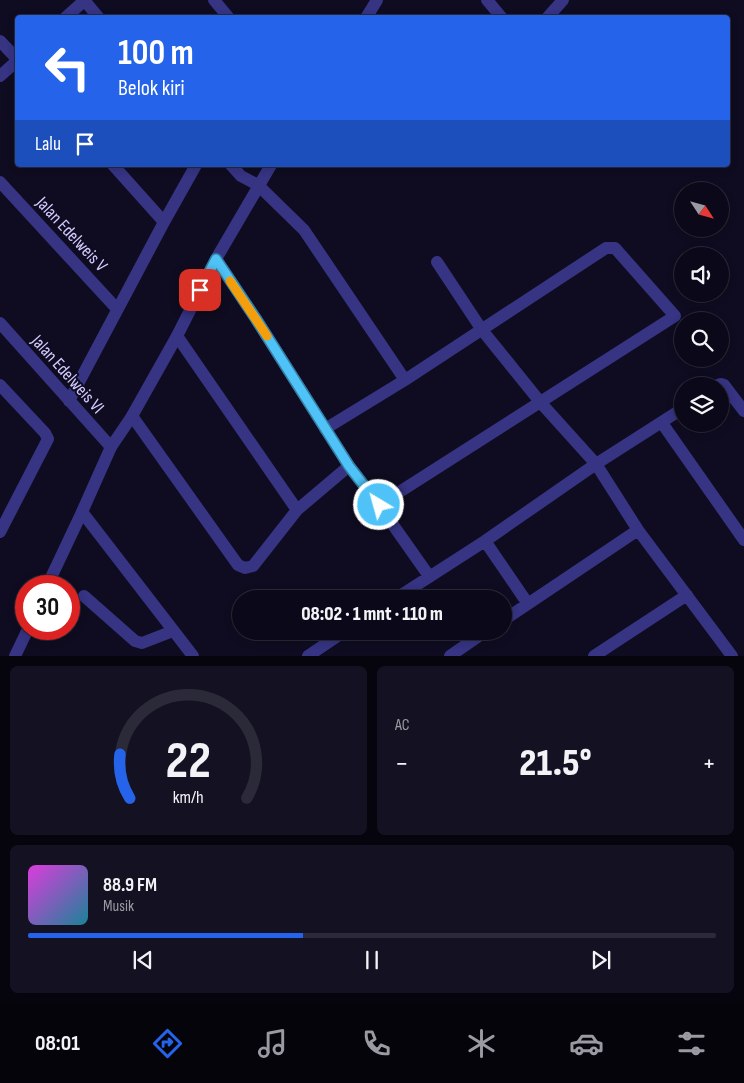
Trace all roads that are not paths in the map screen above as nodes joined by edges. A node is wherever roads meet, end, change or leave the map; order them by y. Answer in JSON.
{"nodes":[{"id":1,"x":84,"y":0,"type":"edge"},
{"id":2,"x":214,"y":0,"type":"edge"},
{"id":3,"x":377,"y":0,"type":"edge"},
{"id":4,"x":487,"y":0,"type":"edge"},
{"id":5,"x":563,"y":0,"type":"edge"},
{"id":6,"x":69,"y":15,"type":"edge"},
{"id":7,"x":96,"y":15,"type":"edge"},
{"id":8,"x":226,"y":15,"type":"edge"},
{"id":9,"x":368,"y":15,"type":"edge"},
{"id":10,"x":500,"y":15,"type":"edge"},
{"id":11,"x":550,"y":15,"type":"edge"},
{"id":12,"x":0,"y":41,"type":"edge"},
{"id":13,"x":15,"y":58,"type":"edge"},
{"id":14,"x":15,"y":62,"type":"edge"},
{"id":15,"x":0,"y":76,"type":"edge"},
{"id":16,"x":115,"y":167,"type":"edge"},
{"id":17,"x":195,"y":167,"type":"edge"},
{"id":18,"x":233,"y":167,"type":"edge"},
{"id":19,"x":270,"y":167,"type":"edge"},
{"id":20,"x":0,"y":182,"type":"edge"},
{"id":21,"x":258,"y":185,"type":"junction"},
{"id":22,"x":164,"y":222,"type":"junction"},
{"id":23,"x":216,"y":259,"type":"junction"},
{"id":24,"x":437,"y":262,"type":"dead end"},
{"id":25,"x":117,"y":309,"type":"junction"},
{"id":26,"x":0,"y":324,"type":"edge"},
{"id":27,"x":482,"y":330,"type":"junction"},
{"id":28,"x":177,"y":336,"type":"junction"},
{"id":29,"x":405,"y":380,"type":"junction"},
{"id":30,"x":0,"y":385,"type":"edge"},
{"id":31,"x":729,"y":392,"type":"edge"},
{"id":32,"x":541,"y":403,"type":"junction"},
{"id":33,"x":72,"y":405,"type":"junction"},
{"id":34,"x":744,"y":411,"type":"edge"},
{"id":35,"x":674,"y":415,"type":"edge"},
{"id":36,"x":132,"y":416,"type":"junction"},
{"id":37,"x":662,"y":423,"type":"junction"},
{"id":38,"x":325,"y":428,"type":"junction"},
{"id":39,"x":107,"y":443,"type":"junction"},
{"id":40,"x":596,"y":464,"type":"junction"},
{"id":41,"x":349,"y":466,"type":"junction"},
{"id":42,"x":379,"y":505,"type":"junction"},
{"id":43,"x":297,"y":510,"type":"junction"},
{"id":44,"x":82,"y":512,"type":"junction"},
{"id":45,"x":638,"y":530,"type":"junction"},
{"id":46,"x":0,"y":532,"type":"edge"},
{"id":47,"x":486,"y":540,"type":"junction"},
{"id":48,"x":744,"y":540,"type":"edge"},
{"id":49,"x":52,"y":575,"type":"edge"},
{"id":50,"x":429,"y":576,"type":"junction"},
{"id":51,"x":408,"y":590,"type":"edge"},
{"id":52,"x":687,"y":595,"type":"junction"},
{"id":53,"x":84,"y":596,"type":"dead end"},
{"id":54,"x":528,"y":604,"type":"junction"},
{"id":55,"x":512,"y":615,"type":"edge"},
{"id":56,"x":166,"y":634,"type":"junction"},
{"id":57,"x":23,"y":640,"type":"edge"},
{"id":58,"x":332,"y":640,"type":"edge"},
{"id":59,"x":473,"y":640,"type":"edge"},
{"id":60,"x":731,"y":655,"type":"edge"},
{"id":61,"x":15,"y":656,"type":"edge"},
{"id":62,"x":193,"y":656,"type":"edge"},
{"id":63,"x":308,"y":656,"type":"edge"},
{"id":64,"x":450,"y":656,"type":"edge"},
{"id":65,"x":594,"y":656,"type":"edge"}],
"edges":[{"from":1,"to":6,"type":"street"},
{"from":1,"to":7,"type":"street"},
{"from":2,"to":8,"type":"street"},
{"from":3,"to":9,"type":"street"},
{"from":4,"to":10,"type":"street"},
{"from":5,"to":11,"type":"street"},
{"from":12,"to":13,"type":"street"},
{"from":14,"to":15,"type":"street"},
{"from":16,"to":22,"type":"street"},
{"from":17,"to":22,"type":"street"},
{"from":18,"to":21,"type":"street"},
{"from":19,"to":21,"type":"street"},
{"from":20,"to":25,"type":"street","name":"Jalan Edelweis V"},
{"from":21,"to":23,"type":"street"},
{"from":21,"to":29,"type":"street"},
{"from":22,"to":25,"type":"street"},
{"from":23,"to":28,"type":"street"},
{"from":23,"to":38,"type":"street"},
{"from":24,"to":27,"type":"street"},
{"from":25,"to":33,"type":"street"},
{"from":26,"to":33,"type":"street","name":"Jalan Edelweis VI"},
{"from":27,"to":29,"type":"street"},
{"from":27,"to":32,"type":"street"},
{"from":27,"to":32,"type":"street"},
{"from":28,"to":36,"type":"street"},
{"from":28,"to":43,"type":"street"},
{"from":29,"to":38,"type":"street"},
{"from":30,"to":46,"type":"street"},
{"from":31,"to":34,"type":"street"},
{"from":32,"to":40,"type":"street"},
{"from":32,"to":42,"type":"street"},
{"from":33,"to":39,"type":"street","name":"Jalan Edelweis VI"},
{"from":35,"to":37,"type":"street"},
{"from":36,"to":39,"type":"street"},
{"from":36,"to":43,"type":"street"},
{"from":37,"to":40,"type":"street"},
{"from":37,"to":48,"type":"street"},
{"from":38,"to":41,"type":"street"},
{"from":39,"to":44,"type":"street"},
{"from":40,"to":45,"type":"street"},
{"from":40,"to":47,"type":"street"},
{"from":41,"to":42,"type":"street"},
{"from":41,"to":43,"type":"street"},
{"from":42,"to":50,"type":"street"},
{"from":44,"to":49,"type":"street"},
{"from":44,"to":56,"type":"street"},
{"from":45,"to":52,"type":"street"},
{"from":45,"to":54,"type":"street"},
{"from":47,"to":50,"type":"street"},
{"from":47,"to":54,"type":"street"},
{"from":50,"to":51,"type":"street"},
{"from":52,"to":60,"type":"street"},
{"from":52,"to":65,"type":"street"},
{"from":53,"to":56,"type":"street"},
{"from":54,"to":55,"type":"street"},
{"from":56,"to":62,"type":"street"},
{"from":57,"to":61,"type":"street"},
{"from":58,"to":63,"type":"street"},
{"from":59,"to":64,"type":"street"}]}
